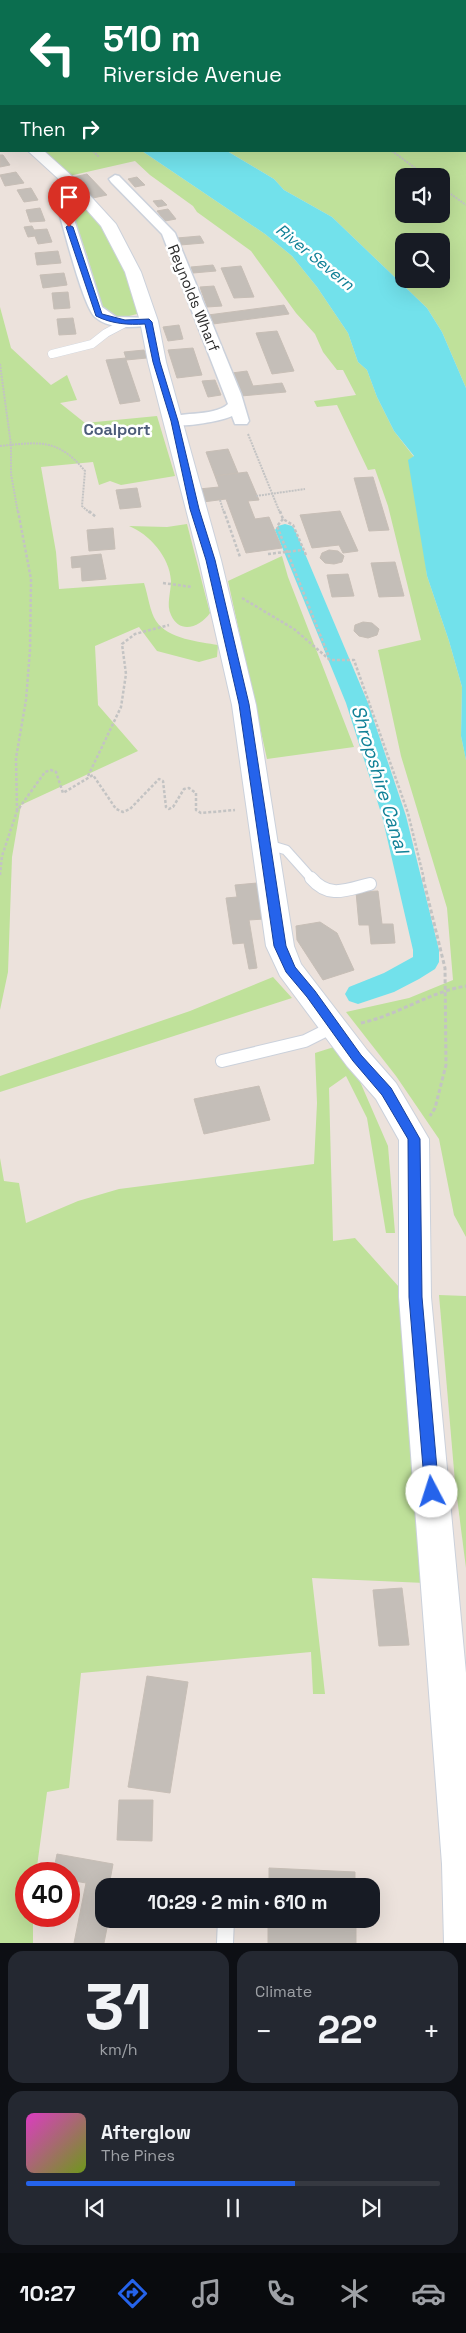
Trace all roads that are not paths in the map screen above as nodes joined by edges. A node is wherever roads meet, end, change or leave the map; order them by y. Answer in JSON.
{"nodes":[{"id":1,"x":36,"y":152,"type":"edge"},
{"id":2,"x":115,"y":179,"type":"dead end"},
{"id":3,"x":85,"y":198,"type":"junction"},
{"id":4,"x":149,"y":322,"type":"junction"},
{"id":5,"x":125,"y":323,"type":"junction"},
{"id":6,"x":52,"y":354,"type":"dead end"},
{"id":7,"x":174,"y":421,"type":"junction"},
{"id":8,"x":266,"y":844,"type":"junction"},
{"id":9,"x":370,"y":884,"type":"dead end"},
{"id":10,"x":333,"y":1027,"type":"junction"},
{"id":11,"x":222,"y":1061,"type":"dead end"},
{"id":12,"x":226,"y":1928,"type":"edge"},
{"id":13,"x":225,"y":1943,"type":"edge"},
{"id":14,"x":465,"y":1943,"type":"edge"}],
"edges":[{"from":1,"to":3,"type":"street"},
{"from":2,"to":7,"type":"street","name":"Reynolds Wharf"},
{"from":3,"to":4,"type":"street"},
{"from":3,"to":5,"type":"street"},
{"from":4,"to":5,"type":"street"},
{"from":4,"to":7,"type":"street"},
{"from":5,"to":6,"type":"lane"},
{"from":7,"to":8,"type":"street"},
{"from":8,"to":9,"type":"lane"},
{"from":8,"to":10,"type":"street"},
{"from":10,"to":11,"type":"lane"},
{"from":10,"to":14,"type":"street"},
{"from":12,"to":13,"type":"lane"}]}
